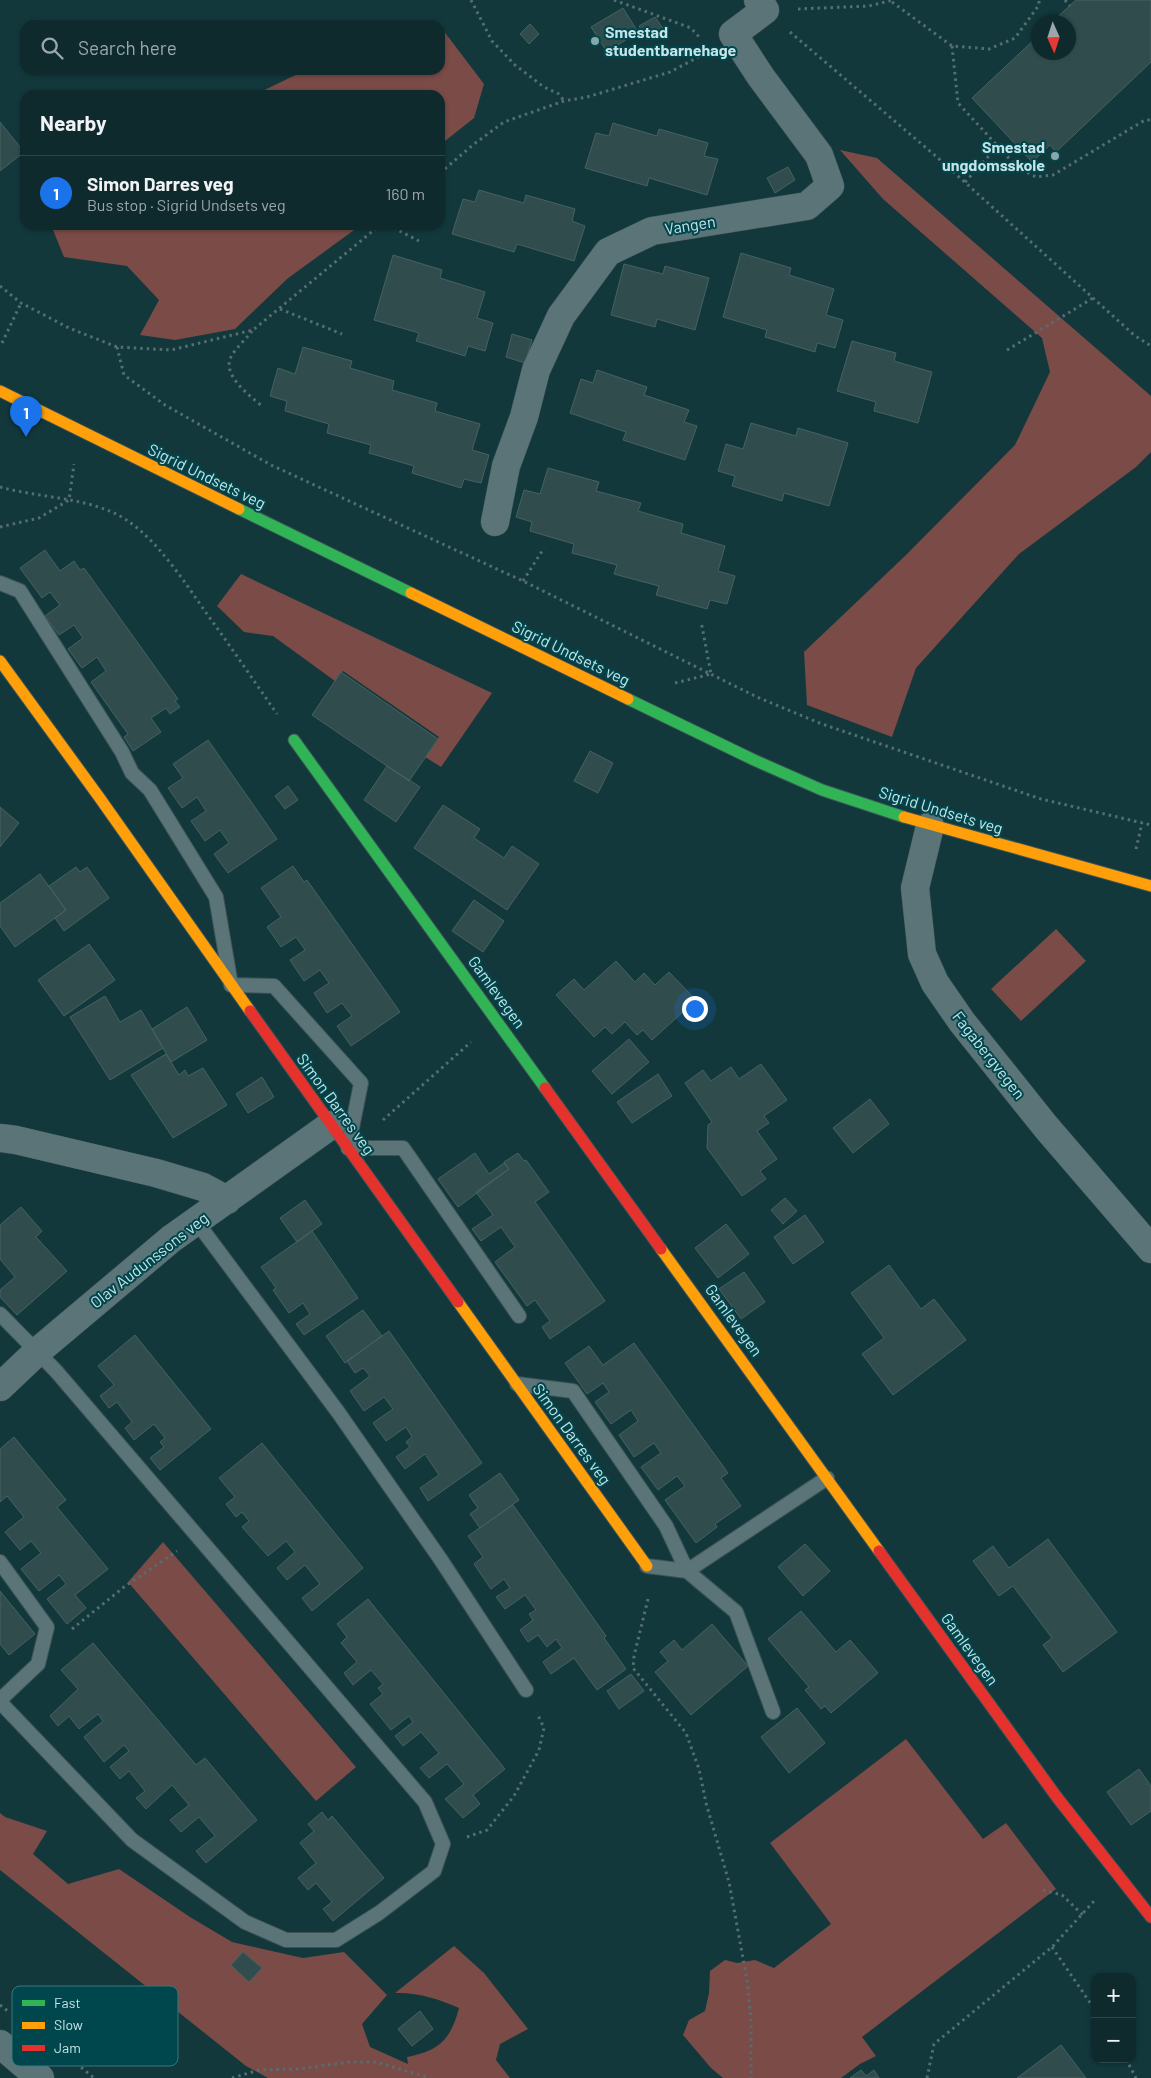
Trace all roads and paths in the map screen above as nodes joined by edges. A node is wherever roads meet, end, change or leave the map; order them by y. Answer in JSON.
{"nodes":[{"id":1,"x":470,"y":0,"type":"edge"},
{"id":2,"x":614,"y":0,"type":"edge"},
{"id":3,"x":1039,"y":0,"type":"edge"},
{"id":4,"x":1066,"y":0,"type":"edge"},
{"id":5,"x":893,"y":1,"type":"edge"},
{"id":6,"x":762,"y":5,"type":"edge"},
{"id":7,"x":1070,"y":6,"type":"dead end"},
{"id":8,"x":732,"y":34,"type":"junction"},
{"id":9,"x":952,"y":46,"type":"junction"},
{"id":10,"x":711,"y":50,"type":"junction"},
{"id":11,"x":564,"y":101,"type":"junction"},
{"id":12,"x":1151,"y":120,"type":"edge"},
{"id":13,"x":998,"y":146,"type":"junction"},
{"id":14,"x":445,"y":169,"type":"edge"},
{"id":15,"x":965,"y":182,"type":"junction"},
{"id":16,"x":374,"y":230,"type":"edge"},
{"id":17,"x":398,"y":230,"type":"edge"},
{"id":18,"x":419,"y":241,"type":"dead end"},
{"id":19,"x":0,"y":286,"type":"edge"},
{"id":20,"x":1093,"y":298,"type":"junction"},
{"id":21,"x":21,"y":303,"type":"junction"},
{"id":22,"x":280,"y":309,"type":"junction"},
{"id":23,"x":252,"y":330,"type":"junction"},
{"id":24,"x":342,"y":334,"type":"dead end"},
{"id":25,"x":2,"y":343,"type":"dead end"},
{"id":26,"x":1151,"y":346,"type":"edge"},
{"id":27,"x":117,"y":347,"type":"junction"},
{"id":28,"x":1007,"y":350,"type":"dead end"},
{"id":29,"x":0,"y":391,"type":"edge"},
{"id":30,"x":262,"y":406,"type":"dead end"},
{"id":31,"x":0,"y":487,"type":"edge"},
{"id":32,"x":69,"y":500,"type":"junction"},
{"id":33,"x":495,"y":522,"type":"dead end"},
{"id":34,"x":0,"y":527,"type":"edge"},
{"id":35,"x":544,"y":548,"type":"dead end"},
{"id":36,"x":523,"y":581,"type":"junction"},
{"id":37,"x":0,"y":583,"type":"edge"},
{"id":38,"x":701,"y":621,"type":"dead end"},
{"id":39,"x":0,"y":661,"type":"edge"},
{"id":40,"x":711,"y":674,"type":"junction"},
{"id":41,"x":622,"y":695,"type":"junction"},
{"id":42,"x":294,"y":740,"type":"joint"},
{"id":43,"x":1142,"y":823,"type":"junction"},
{"id":44,"x":1151,"y":825,"type":"edge"},
{"id":45,"x":930,"y":826,"type":"junction"},
{"id":46,"x":1135,"y":854,"type":"dead end"},
{"id":47,"x":1151,"y":886,"type":"edge"},
{"id":48,"x":231,"y":985,"type":"junction"},
{"id":49,"x":499,"y":1023,"type":"junction"},
{"id":50,"x":331,"y":1125,"type":"junction"},
{"id":51,"x":0,"y":1138,"type":"edge"},
{"id":52,"x":348,"y":1148,"type":"junction"},
{"id":53,"x":227,"y":1200,"type":"junction"},
{"id":54,"x":196,"y":1221,"type":"junction"},
{"id":55,"x":1151,"y":1249,"type":"edge"},
{"id":56,"x":0,"y":1314,"type":"edge"},
{"id":57,"x":519,"y":1316,"type":"dead end"},
{"id":58,"x":38,"y":1351,"type":"junction"},
{"id":59,"x":517,"y":1384,"type":"junction"},
{"id":60,"x":0,"y":1387,"type":"edge"},
{"id":61,"x":827,"y":1478,"type":"junction"},
{"id":62,"x":198,"y":1536,"type":"junction"},
{"id":63,"x":0,"y":1562,"type":"edge"},
{"id":64,"x":647,"y":1566,"type":"junction"},
{"id":65,"x":687,"y":1571,"type":"junction"},
{"id":66,"x":47,"y":1627,"type":"junction"},
{"id":67,"x":526,"y":1690,"type":"joint"},
{"id":68,"x":0,"y":1701,"type":"edge"},
{"id":69,"x":773,"y":1712,"type":"dead end"},
{"id":70,"x":443,"y":1844,"type":"junction"},
{"id":71,"x":1043,"y":1890,"type":"dead end"},
{"id":72,"x":1151,"y":1917,"type":"edge"},
{"id":73,"x":1052,"y":1947,"type":"junction"},
{"id":74,"x":1091,"y":2004,"type":"edge"},
{"id":75,"x":0,"y":2044,"type":"edge"},
{"id":76,"x":12,"y":2054,"type":"edge"},
{"id":77,"x":1128,"y":2063,"type":"edge"},
{"id":78,"x":26,"y":2066,"type":"edge"},
{"id":79,"x":40,"y":2078,"type":"edge"},
{"id":80,"x":232,"y":2078,"type":"edge"},
{"id":81,"x":430,"y":2078,"type":"edge"},
{"id":82,"x":751,"y":2078,"type":"edge"},
{"id":83,"x":927,"y":2078,"type":"edge"},
{"id":84,"x":1136,"y":2078,"type":"edge"}],
"edges":[{"from":1,"to":11,"type":"path"},
{"from":2,"to":10,"type":"path"},
{"from":3,"to":9,"type":"path"},
{"from":4,"to":7,"type":"path"},
{"from":5,"to":6,"type":"path"},
{"from":5,"to":9,"type":"path"},
{"from":6,"to":8,"type":"street"},
{"from":6,"to":15,"type":"path"},
{"from":8,"to":10,"type":"path"},
{"from":8,"to":33,"type":"street","name":"Vangen"},
{"from":9,"to":13,"type":"path"},
{"from":10,"to":11,"type":"path"},
{"from":11,"to":14,"type":"path"},
{"from":12,"to":13,"type":"path"},
{"from":13,"to":15,"type":"path"},
{"from":15,"to":20,"type":"path"},
{"from":16,"to":22,"type":"path"},
{"from":17,"to":18,"type":"path"},
{"from":19,"to":21,"type":"path"},
{"from":20,"to":26,"type":"path"},
{"from":20,"to":28,"type":"path"},
{"from":21,"to":25,"type":"path"},
{"from":21,"to":27,"type":"path"},
{"from":22,"to":23,"type":"path"},
{"from":22,"to":24,"type":"path"},
{"from":23,"to":27,"type":"path"},
{"from":23,"to":30,"type":"path"},
{"from":27,"to":36,"type":"path"},
{"from":29,"to":41,"type":"street","name":"Sigrid Undsets veg"},
{"from":31,"to":32,"type":"path"},
{"from":32,"to":34,"type":"path"},
{"from":32,"to":42,"type":"path"},
{"from":35,"to":36,"type":"path"},
{"from":36,"to":40,"type":"path"},
{"from":37,"to":48,"type":"lane"},
{"from":38,"to":40,"type":"path"},
{"from":39,"to":48,"type":"street","name":"Simon Darres veg"},
{"from":40,"to":41,"type":"path"},
{"from":40,"to":43,"type":"path"},
{"from":41,"to":45,"type":"street","name":"Sigrid Undsets veg"},
{"from":42,"to":49,"type":"street","name":"Gamlevegen"},
{"from":43,"to":44,"type":"path"},
{"from":43,"to":46,"type":"path"},
{"from":45,"to":47,"type":"street","name":"Sigrid Undsets veg"},
{"from":45,"to":55,"type":"street","name":"Fagabergvegen"},
{"from":48,"to":50,"type":"street","name":"Simon Darres veg"},
{"from":48,"to":52,"type":"lane"},
{"from":49,"to":52,"type":"path"},
{"from":49,"to":61,"type":"street","name":"Gamlevegen"},
{"from":50,"to":52,"type":"street","name":"Simon Darres veg"},
{"from":50,"to":53,"type":"street","name":"Olav Audunssons veg"},
{"from":51,"to":53,"type":"street"},
{"from":52,"to":57,"type":"lane"},
{"from":52,"to":59,"type":"street","name":"Simon Darres veg"},
{"from":53,"to":54,"type":"street","name":"Olav Audunssons veg"},
{"from":54,"to":58,"type":"street","name":"Olav Audunssons veg"},
{"from":54,"to":67,"type":"lane"},
{"from":56,"to":58,"type":"lane"},
{"from":58,"to":60,"type":"street","name":"Olav Audunssons veg"},
{"from":58,"to":62,"type":"lane"},
{"from":59,"to":64,"type":"street","name":"Simon Darres veg"},
{"from":59,"to":65,"type":"lane"},
{"from":61,"to":65,"type":"lane"},
{"from":61,"to":72,"type":"street","name":"Gamlevegen"},
{"from":62,"to":66,"type":"path"},
{"from":62,"to":70,"type":"lane"},
{"from":63,"to":66,"type":"lane"},
{"from":64,"to":65,"type":"lane"},
{"from":64,"to":82,"type":"path"},
{"from":65,"to":69,"type":"lane"},
{"from":66,"to":68,"type":"lane"},
{"from":67,"to":70,"type":"path"},
{"from":68,"to":70,"type":"lane"},
{"from":71,"to":73,"type":"path"},
{"from":73,"to":74,"type":"path"},
{"from":73,"to":83,"type":"path"},
{"from":75,"to":76,"type":"street"},
{"from":77,"to":84,"type":"path"},
{"from":78,"to":79,"type":"street"},
{"from":80,"to":81,"type":"path"}]}
